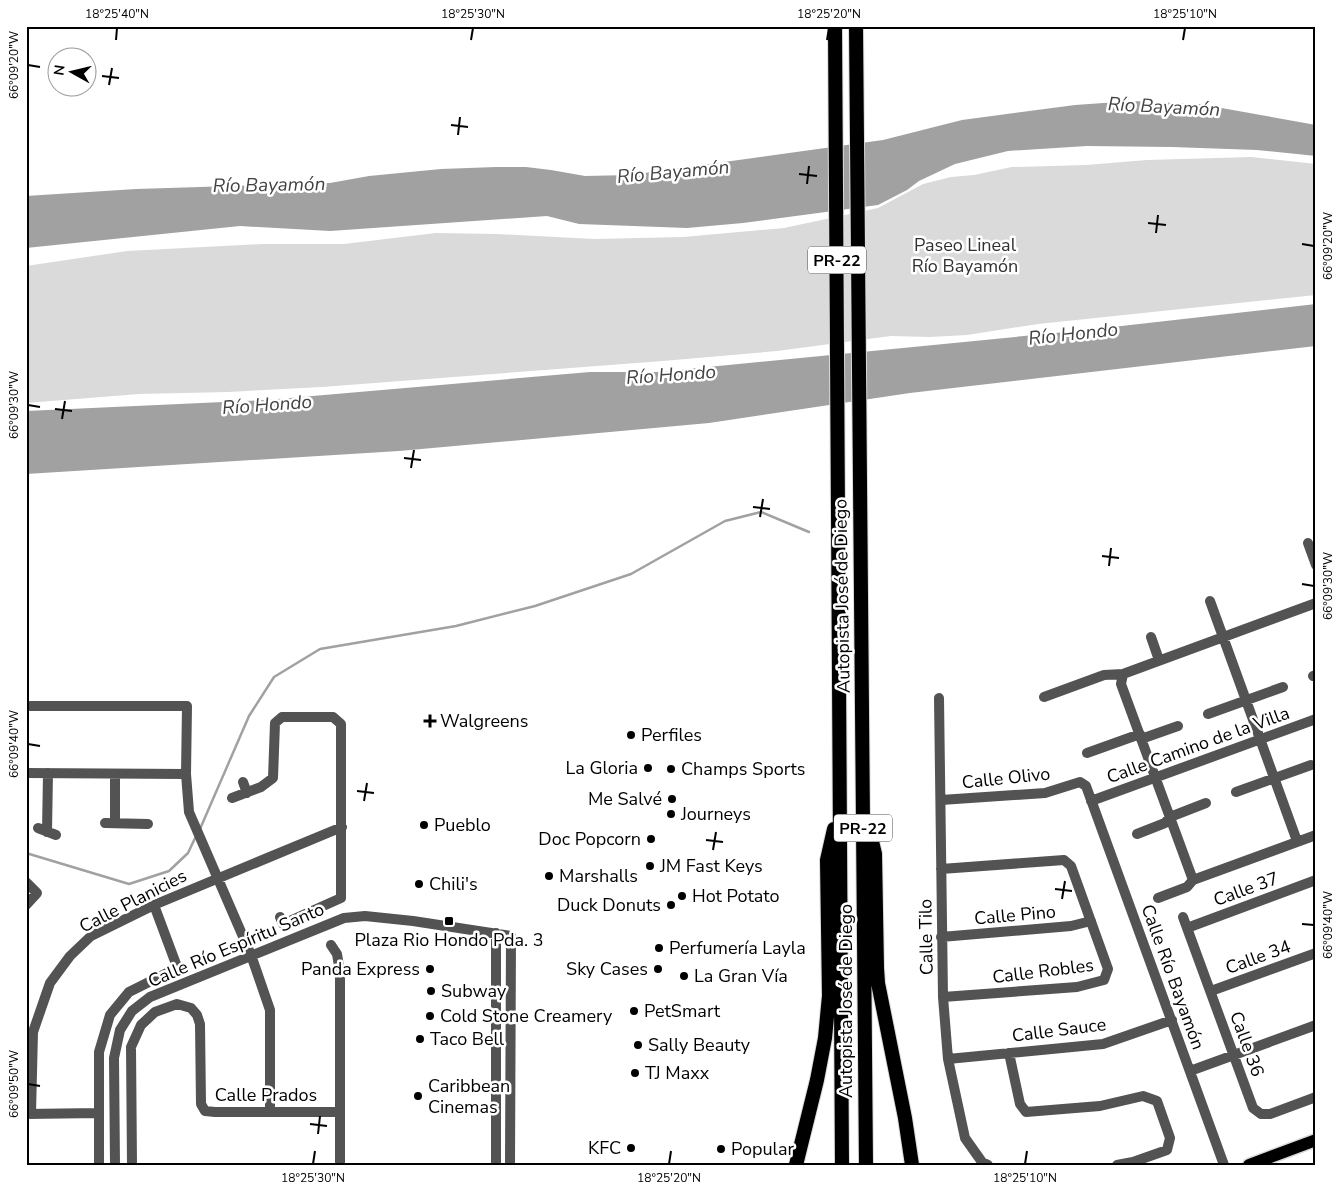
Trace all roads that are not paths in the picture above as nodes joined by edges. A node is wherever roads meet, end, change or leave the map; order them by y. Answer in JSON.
{"nodes":[{"id":1,"x":835,"y":26,"type":"edge"},
{"id":2,"x":856,"y":26,"type":"edge"},
{"id":3,"x":859,"y":493,"type":"junction"},
{"id":4,"x":1308,"y":543,"type":"dead end"},
{"id":5,"x":1316,"y":565,"type":"edge"},
{"id":6,"x":1210,"y":601,"type":"dead end"},
{"id":7,"x":1316,"y":603,"type":"edge"},
{"id":8,"x":1151,"y":637,"type":"dead end"},
{"id":9,"x":1223,"y":637,"type":"junction"},
{"id":10,"x":1159,"y":660,"type":"junction"},
{"id":11,"x":1123,"y":674,"type":"junction"},
{"id":12,"x":1284,"y":687,"type":"dead end"},
{"id":13,"x":1044,"y":697,"type":"dead end"},
{"id":14,"x":939,"y":698,"type":"dead end"},
{"id":15,"x":1246,"y":700,"type":"junction"},
{"id":16,"x":26,"y":706,"type":"edge"},
{"id":17,"x":1208,"y":714,"type":"dead end"},
{"id":18,"x":1316,"y":719,"type":"edge"},
{"id":19,"x":1178,"y":726,"type":"dead end"},
{"id":20,"x":1140,"y":737,"type":"junction"},
{"id":21,"x":1260,"y":739,"type":"junction"},
{"id":22,"x":1086,"y":753,"type":"dead end"},
{"id":23,"x":839,"y":758,"type":"junction"},
{"id":24,"x":1311,"y":765,"type":"dead end"},
{"id":25,"x":26,"y":773,"type":"edge"},
{"id":26,"x":48,"y":773,"type":"junction"},
{"id":27,"x":115,"y":774,"type":"junction"},
{"id":28,"x":186,"y":774,"type":"junction"},
{"id":29,"x":1155,"y":777,"type":"junction"},
{"id":30,"x":1274,"y":778,"type":"junction"},
{"id":31,"x":243,"y":782,"type":"dead end"},
{"id":32,"x":248,"y":792,"type":"junction"},
{"id":33,"x":1236,"y":792,"type":"dead end"},
{"id":34,"x":232,"y":798,"type":"dead end"},
{"id":35,"x":941,"y":800,"type":"junction"},
{"id":36,"x":1091,"y":802,"type":"junction"},
{"id":37,"x":1206,"y":803,"type":"dead end"},
{"id":38,"x":863,"y":804,"type":"junction"},
{"id":39,"x":840,"y":806,"type":"junction"},
{"id":40,"x":1170,"y":816,"type":"junction"},
{"id":41,"x":148,"y":824,"type":"dead end"},
{"id":42,"x":342,"y":827,"type":"junction"},
{"id":43,"x":47,"y":832,"type":"dead end"},
{"id":44,"x":1137,"y":834,"type":"dead end"},
{"id":45,"x":1316,"y":835,"type":"edge"},
{"id":46,"x":1297,"y":841,"type":"junction"},
{"id":47,"x":941,"y":869,"type":"junction"},
{"id":48,"x":218,"y":877,"type":"junction"},
{"id":49,"x":1193,"y":880,"type":"junction"},
{"id":50,"x":1316,"y":880,"type":"edge"},
{"id":51,"x":26,"y":882,"type":"edge"},
{"id":52,"x":1158,"y":898,"type":"dead end"},
{"id":53,"x":26,"y":904,"type":"edge"},
{"id":54,"x":154,"y":905,"type":"junction"},
{"id":55,"x":280,"y":917,"type":"dead end"},
{"id":56,"x":1183,"y":917,"type":"dead end"},
{"id":57,"x":1091,"y":921,"type":"junction"},
{"id":58,"x":1187,"y":928,"type":"junction"},
{"id":59,"x":496,"y":933,"type":"junction"},
{"id":60,"x":942,"y":937,"type":"junction"},
{"id":61,"x":330,"y":945,"type":"dead end"},
{"id":62,"x":1316,"y":953,"type":"edge"},
{"id":63,"x":251,"y":955,"type":"junction"},
{"id":64,"x":1210,"y":991,"type":"junction"},
{"id":65,"x":943,"y":997,"type":"junction"},
{"id":66,"x":1172,"y":1020,"type":"junction"},
{"id":67,"x":1316,"y":1024,"type":"edge"},
{"id":68,"x":1009,"y":1053,"type":"junction"},
{"id":69,"x":1233,"y":1054,"type":"junction"},
{"id":70,"x":948,"y":1059,"type":"junction"},
{"id":71,"x":1190,"y":1071,"type":"junction"},
{"id":72,"x":1316,"y":1097,"type":"edge"},
{"id":73,"x":270,"y":1112,"type":"junction"},
{"id":74,"x":340,"y":1112,"type":"junction"},
{"id":75,"x":99,"y":1113,"type":"junction"},
{"id":76,"x":29,"y":1114,"type":"edge"},
{"id":77,"x":908,"y":1139,"type":"junction"},
{"id":78,"x":1316,"y":1140,"type":"edge"},
{"id":79,"x":798,"y":1158,"type":"edge"},
{"id":80,"x":99,"y":1165,"type":"edge"},
{"id":81,"x":115,"y":1165,"type":"edge"},
{"id":82,"x":132,"y":1165,"type":"edge"},
{"id":83,"x":340,"y":1165,"type":"edge"},
{"id":84,"x":496,"y":1165,"type":"edge"},
{"id":85,"x":510,"y":1165,"type":"edge"},
{"id":86,"x":792,"y":1165,"type":"edge"},
{"id":87,"x":842,"y":1165,"type":"edge"},
{"id":88,"x":850,"y":1165,"type":"edge"},
{"id":89,"x":858,"y":1165,"type":"edge"},
{"id":90,"x":866,"y":1165,"type":"edge"},
{"id":91,"x":912,"y":1165,"type":"edge"},
{"id":92,"x":918,"y":1165,"type":"edge"},
{"id":93,"x":988,"y":1165,"type":"edge"},
{"id":94,"x":1117,"y":1165,"type":"edge"},
{"id":95,"x":1224,"y":1165,"type":"edge"},
{"id":96,"x":1249,"y":1165,"type":"edge"}],
"edges":[{"from":1,"to":23,"type":"highway","name":"Autopista José de Diego","number":"PR-22"},
{"from":2,"to":3,"type":"highway","name":"Autopista José de Diego","number":"PR-22"},
{"from":3,"to":38,"type":"highway","name":"Autopista José de Diego","number":"PR-22"},
{"from":3,"to":89,"type":"highway"},
{"from":4,"to":5,"type":"street"},
{"from":6,"to":9,"type":"street"},
{"from":7,"to":9,"type":"street"},
{"from":8,"to":10,"type":"street"},
{"from":9,"to":10,"type":"street"},
{"from":9,"to":15,"type":"street"},
{"from":10,"to":11,"type":"street"},
{"from":11,"to":13,"type":"street"},
{"from":11,"to":20,"type":"street"},
{"from":12,"to":15,"type":"street"},
{"from":14,"to":35,"type":"street","name":"Calle Tilo"},
{"from":15,"to":17,"type":"street"},
{"from":15,"to":21,"type":"street"},
{"from":16,"to":28,"type":"street"},
{"from":18,"to":21,"type":"street","name":"Calle Camino de la Villa"},
{"from":19,"to":20,"type":"street"},
{"from":20,"to":22,"type":"street"},
{"from":20,"to":29,"type":"street"},
{"from":21,"to":29,"type":"street","name":"Calle Camino de la Villa"},
{"from":21,"to":30,"type":"street"},
{"from":23,"to":39,"type":"highway","name":"Autopista José de Diego","number":"PR-22"},
{"from":23,"to":88,"type":"highway"},
{"from":24,"to":30,"type":"street"},
{"from":25,"to":26,"type":"street"},
{"from":26,"to":27,"type":"street"},
{"from":26,"to":43,"type":"street"},
{"from":27,"to":28,"type":"street"},
{"from":27,"to":41,"type":"street"},
{"from":28,"to":48,"type":"street"},
{"from":29,"to":36,"type":"street","name":"Calle Camino de la Villa"},
{"from":29,"to":40,"type":"street"},
{"from":30,"to":33,"type":"street"},
{"from":30,"to":46,"type":"street"},
{"from":31,"to":32,"type":"street"},
{"from":32,"to":34,"type":"street"},
{"from":32,"to":42,"type":"street"},
{"from":35,"to":36,"type":"street","name":"Calle Olivo"},
{"from":35,"to":47,"type":"street","name":"Calle Tilo"},
{"from":36,"to":66,"type":"street","name":"Calle Río Bayamón"},
{"from":37,"to":40,"type":"street"},
{"from":38,"to":77,"type":"highway"},
{"from":38,"to":90,"type":"highway","name":"Autopista José de Diego","number":"PR-22"},
{"from":39,"to":79,"type":"highway"},
{"from":39,"to":87,"type":"highway","name":"Autopista José de Diego","number":"PR-22"},
{"from":40,"to":44,"type":"street"},
{"from":40,"to":49,"type":"street"},
{"from":42,"to":48,"type":"street","name":"Calle Planicies"},
{"from":42,"to":55,"type":"street"},
{"from":45,"to":46,"type":"street"},
{"from":46,"to":49,"type":"street"},
{"from":47,"to":57,"type":"street","name":"Calle Robles"},
{"from":47,"to":60,"type":"street","name":"Calle Tilo"},
{"from":48,"to":54,"type":"street","name":"Calle Planicies"},
{"from":48,"to":63,"type":"street"},
{"from":49,"to":52,"type":"street"},
{"from":50,"to":58,"type":"street","name":"Calle 37"},
{"from":51,"to":53,"type":"street"},
{"from":54,"to":75,"type":"street"},
{"from":54,"to":76,"type":"street","name":"Calle Planicies"},
{"from":56,"to":58,"type":"street","name":"Calle 36"},
{"from":57,"to":60,"type":"street","name":"Calle Pino"},
{"from":57,"to":65,"type":"street","name":"Calle Robles"},
{"from":58,"to":64,"type":"street","name":"Calle 36"},
{"from":59,"to":63,"type":"street","name":"Calle Río Espíritu Santo"},
{"from":59,"to":84,"type":"street"},
{"from":59,"to":85,"type":"street","name":"Calle Río Espíritu Santo"},
{"from":60,"to":65,"type":"street","name":"Calle Tilo"},
{"from":61,"to":74,"type":"street"},
{"from":62,"to":64,"type":"street","name":"Calle 34"},
{"from":63,"to":73,"type":"street"},
{"from":63,"to":81,"type":"street","name":"Calle Río Espíritu Santo"},
{"from":64,"to":69,"type":"street","name":"Calle 36"},
{"from":65,"to":70,"type":"street","name":"Calle Tilo"},
{"from":66,"to":68,"type":"street","name":"Calle Sauce"},
{"from":66,"to":71,"type":"street","name":"Calle Río Bayamón"},
{"from":67,"to":69,"type":"street"},
{"from":68,"to":70,"type":"street","name":"Calle Sauce"},
{"from":68,"to":94,"type":"street"},
{"from":69,"to":71,"type":"street"},
{"from":69,"to":72,"type":"street","name":"Calle 36"},
{"from":70,"to":93,"type":"street","name":"Calle Tilo"},
{"from":71,"to":95,"type":"street","name":"Calle Río Bayamón"},
{"from":73,"to":74,"type":"street","name":"Calle Prados"},
{"from":73,"to":82,"type":"street","name":"Calle Prados"},
{"from":74,"to":83,"type":"street","name":"Calle Prados"},
{"from":75,"to":76,"type":"street"},
{"from":75,"to":80,"type":"street"},
{"from":77,"to":91,"type":"highway"},
{"from":77,"to":92,"type":"highway"},
{"from":78,"to":96,"type":"main road"},
{"from":79,"to":86,"type":"highway"}]}
